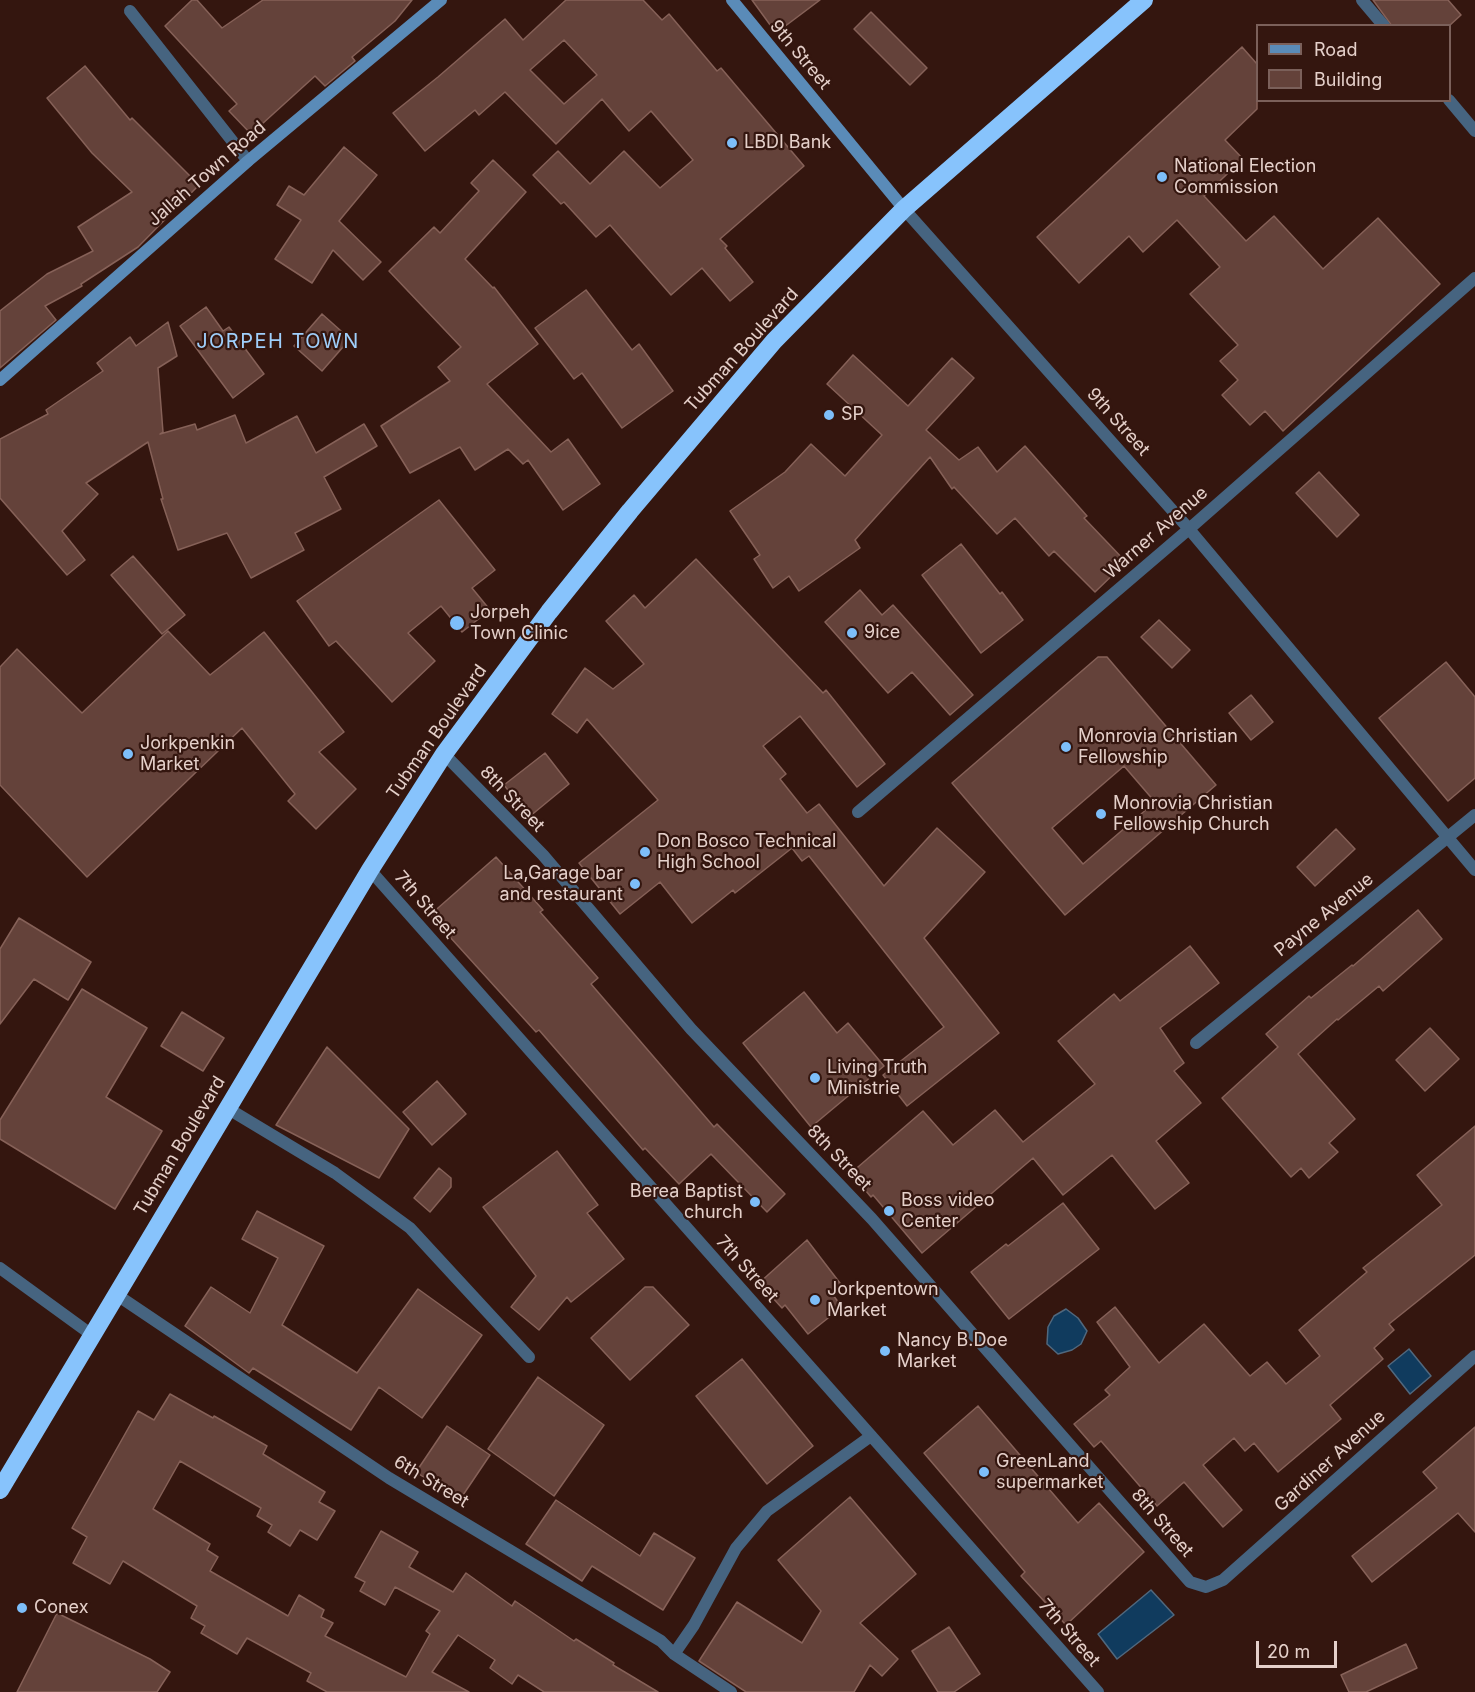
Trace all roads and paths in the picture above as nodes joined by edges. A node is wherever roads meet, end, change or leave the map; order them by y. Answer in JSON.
{"nodes":[{"id":1,"x":441,"y":0,"type":"edge"},
{"id":2,"x":732,"y":0,"type":"edge"},
{"id":3,"x":1144,"y":0,"type":"edge"},
{"id":4,"x":1362,"y":0,"type":"edge"},
{"id":5,"x":130,"y":11,"type":"dead end"},
{"id":6,"x":1382,"y":24,"type":"edge"},
{"id":7,"x":1451,"y":102,"type":"edge"},
{"id":8,"x":1475,"y":131,"type":"edge"},
{"id":9,"x":248,"y":161,"type":"junction"},
{"id":10,"x":904,"y":209,"type":"junction"},
{"id":11,"x":1475,"y":278,"type":"edge"},
{"id":12,"x":0,"y":380,"type":"edge"},
{"id":13,"x":1188,"y":529,"type":"junction"},
{"id":14,"x":444,"y":754,"type":"junction"},
{"id":15,"x":858,"y":812,"type":"dead end"},
{"id":16,"x":1475,"y":814,"type":"edge"},
{"id":17,"x":1447,"y":838,"type":"junction"},
{"id":18,"x":370,"y":870,"type":"junction"},
{"id":19,"x":1475,"y":870,"type":"edge"},
{"id":20,"x":1196,"y":1043,"type":"dead end"},
{"id":21,"x":227,"y":1108,"type":"junction"},
{"id":22,"x":0,"y":1268,"type":"edge"},
{"id":23,"x":117,"y":1295,"type":"junction"},
{"id":24,"x":92,"y":1335,"type":"junction"},
{"id":25,"x":1475,"y":1356,"type":"edge"},
{"id":26,"x":529,"y":1357,"type":"dead end"},
{"id":27,"x":871,"y":1436,"type":"junction"},
{"id":28,"x":0,"y":1490,"type":"edge"},
{"id":29,"x":1206,"y":1587,"type":"joint"},
{"id":30,"x":674,"y":1654,"type":"junction"},
{"id":31,"x":731,"y":1692,"type":"edge"},
{"id":32,"x":1098,"y":1692,"type":"edge"}],
"edges":[{"from":1,"to":9,"type":"street","name":"Jallah Town Road"},
{"from":2,"to":10,"type":"street","name":"9th Street"},
{"from":3,"to":10,"type":"highway","name":"Tubman Boulevard"},
{"from":4,"to":6,"type":"street"},
{"from":5,"to":9,"type":"street"},
{"from":7,"to":8,"type":"street"},
{"from":9,"to":12,"type":"street","name":"Jallah Town Road"},
{"from":10,"to":13,"type":"street","name":"9th Street"},
{"from":10,"to":14,"type":"highway","name":"Tubman Boulevard"},
{"from":11,"to":13,"type":"street","name":"Warner Avenue"},
{"from":13,"to":15,"type":"street","name":"Warner Avenue"},
{"from":13,"to":17,"type":"street","name":"9th Street"},
{"from":14,"to":18,"type":"highway","name":"Tubman Boulevard"},
{"from":14,"to":29,"type":"street","name":"8th Street"},
{"from":16,"to":17,"type":"street","name":"Payne Avenue"},
{"from":17,"to":19,"type":"street","name":"9th Street"},
{"from":17,"to":20,"type":"street","name":"Payne Avenue"},
{"from":18,"to":21,"type":"highway","name":"Tubman Boulevard"},
{"from":18,"to":27,"type":"street","name":"7th Street"},
{"from":21,"to":23,"type":"highway","name":"Tubman Boulevard"},
{"from":21,"to":26,"type":"street"},
{"from":22,"to":24,"type":"street"},
{"from":23,"to":24,"type":"highway","name":"Tubman Boulevard"},
{"from":23,"to":30,"type":"street","name":"6th Street"},
{"from":24,"to":28,"type":"highway","name":"Tubman Boulevard"},
{"from":25,"to":29,"type":"street","name":"Gardiner Avenue"},
{"from":27,"to":30,"type":"street"},
{"from":27,"to":32,"type":"street","name":"7th Street"},
{"from":30,"to":31,"type":"street","name":"6th Street"}]}
